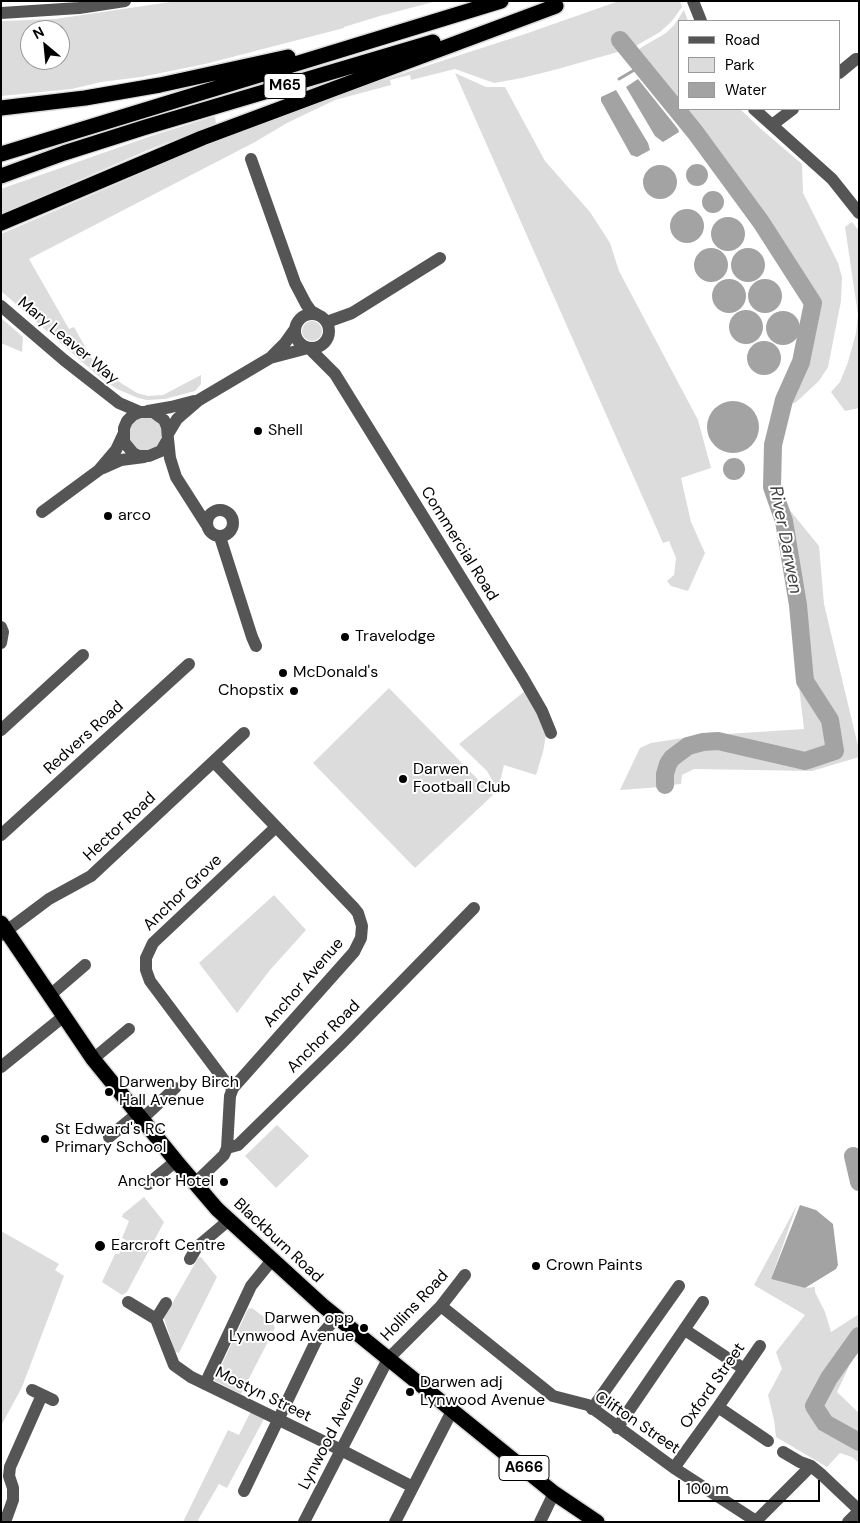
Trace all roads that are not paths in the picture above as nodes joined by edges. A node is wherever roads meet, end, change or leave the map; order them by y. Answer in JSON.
{"nodes":[{"id":1,"x":125,"y":1,"type":"edge"},
{"id":2,"x":501,"y":1,"type":"edge"},
{"id":3,"x":571,"y":1,"type":"edge"},
{"id":4,"x":693,"y":1,"type":"edge"},
{"id":5,"x":556,"y":6,"type":"junction"},
{"id":6,"x":1,"y":13,"type":"edge"},
{"id":7,"x":701,"y":20,"type":"edge"},
{"id":8,"x":390,"y":35,"type":"junction"},
{"id":9,"x":859,"y":59,"type":"edge"},
{"id":10,"x":840,"y":72,"type":"edge"},
{"id":11,"x":1,"y":108,"type":"edge"},
{"id":12,"x":755,"y":110,"type":"edge"},
{"id":13,"x":792,"y":110,"type":"edge"},
{"id":14,"x":772,"y":125,"type":"junction"},
{"id":15,"x":1,"y":154,"type":"edge"},
{"id":16,"x":251,"y":159,"type":"dead end"},
{"id":17,"x":1,"y":176,"type":"edge"},
{"id":18,"x":859,"y":213,"type":"edge"},
{"id":19,"x":1,"y":223,"type":"edge"},
{"id":20,"x":440,"y":258,"type":"dead end"},
{"id":21,"x":295,"y":283,"type":"junction"},
{"id":22,"x":1,"y":306,"type":"edge"},
{"id":23,"x":325,"y":324,"type":"junction"},
{"id":24,"x":295,"y":327,"type":"junction"},
{"id":25,"x":308,"y":348,"type":"junction"},
{"id":26,"x":270,"y":358,"type":"junction"},
{"id":27,"x":335,"y":374,"type":"junction"},
{"id":28,"x":115,"y":400,"type":"junction"},
{"id":29,"x":199,"y":400,"type":"junction"},
{"id":30,"x":143,"y":411,"type":"junction"},
{"id":31,"x":123,"y":431,"type":"junction"},
{"id":32,"x":168,"y":437,"type":"junction"},
{"id":33,"x":148,"y":456,"type":"junction"},
{"id":34,"x":99,"y":470,"type":"junction"},
{"id":35,"x":176,"y":476,"type":"junction"},
{"id":36,"x":191,"y":500,"type":"junction"},
{"id":37,"x":216,"y":510,"type":"junction"},
{"id":38,"x":42,"y":512,"type":"dead end"},
{"id":39,"x":206,"y":524,"type":"junction"},
{"id":40,"x":220,"y":536,"type":"junction"},
{"id":41,"x":1,"y":627,"type":"edge"},
{"id":42,"x":1,"y":642,"type":"edge"},
{"id":43,"x":256,"y":646,"type":"dead end"},
{"id":44,"x":83,"y":655,"type":"dead end"},
{"id":45,"x":189,"y":664,"type":"dead end"},
{"id":46,"x":1,"y":730,"type":"edge"},
{"id":47,"x":244,"y":733,"type":"dead end"},
{"id":48,"x":551,"y":734,"type":"dead end"},
{"id":49,"x":214,"y":762,"type":"junction"},
{"id":50,"x":276,"y":827,"type":"junction"},
{"id":51,"x":1,"y":836,"type":"edge"},
{"id":52,"x":474,"y":908,"type":"dead end"},
{"id":53,"x":3,"y":930,"type":"edge"},
{"id":54,"x":85,"y":965,"type":"dead end"},
{"id":55,"x":50,"y":996,"type":"junction"},
{"id":56,"x":64,"y":1016,"type":"junction"},
{"id":57,"x":129,"y":1029,"type":"dead end"},
{"id":58,"x":93,"y":1059,"type":"junction"},
{"id":59,"x":1,"y":1067,"type":"edge"},
{"id":60,"x":175,"y":1088,"type":"dead end"},
{"id":61,"x":233,"y":1088,"type":"junction"},
{"id":62,"x":139,"y":1117,"type":"junction"},
{"id":63,"x":108,"y":1138,"type":"dead end"},
{"id":64,"x":227,"y":1148,"type":"junction"},
{"id":65,"x":176,"y":1161,"type":"junction"},
{"id":66,"x":195,"y":1183,"type":"junction"},
{"id":67,"x":148,"y":1184,"type":"dead end"},
{"id":68,"x":229,"y":1220,"type":"junction"},
{"id":69,"x":190,"y":1259,"type":"dead end"},
{"id":70,"x":272,"y":1260,"type":"junction"},
{"id":71,"x":465,"y":1275,"type":"dead end"},
{"id":72,"x":679,"y":1286,"type":"dead end"},
{"id":73,"x":128,"y":1302,"type":"dead end"},
{"id":74,"x":703,"y":1302,"type":"dead end"},
{"id":75,"x":166,"y":1303,"type":"dead end"},
{"id":76,"x":441,"y":1306,"type":"junction"},
{"id":77,"x":337,"y":1317,"type":"junction"},
{"id":78,"x":156,"y":1319,"type":"junction"},
{"id":79,"x":685,"y":1330,"type":"junction"},
{"id":80,"x":760,"y":1346,"type":"dead end"},
{"id":81,"x":388,"y":1359,"type":"junction"},
{"id":82,"x":744,"y":1369,"type":"junction"},
{"id":83,"x":205,"y":1384,"type":"junction"},
{"id":84,"x":42,"y":1395,"type":"dead end"},
{"id":85,"x":718,"y":1408,"type":"junction"},
{"id":86,"x":592,"y":1409,"type":"junction"},
{"id":87,"x":452,"y":1411,"type":"junction"},
{"id":88,"x":278,"y":1420,"type":"junction"},
{"id":89,"x":617,"y":1428,"type":"junction"},
{"id":90,"x":768,"y":1441,"type":"dead end"},
{"id":91,"x":341,"y":1450,"type":"junction"},
{"id":92,"x":783,"y":1452,"type":"dead end"},
{"id":93,"x":811,"y":1466,"type":"junction"},
{"id":94,"x":674,"y":1468,"type":"junction"},
{"id":95,"x":5,"y":1474,"type":"edge"},
{"id":96,"x":413,"y":1487,"type":"junction"},
{"id":97,"x":244,"y":1491,"type":"dead end"},
{"id":98,"x":554,"y":1493,"type":"junction"},
{"id":99,"x":859,"y":1511,"type":"edge"},
{"id":100,"x":755,"y":1521,"type":"edge"},
{"id":101,"x":4,"y":1522,"type":"edge"},
{"id":102,"x":304,"y":1522,"type":"edge"},
{"id":103,"x":395,"y":1522,"type":"edge"},
{"id":104,"x":540,"y":1522,"type":"edge"},
{"id":105,"x":597,"y":1522,"type":"edge"},
{"id":106,"x":848,"y":1522,"type":"edge"}],
"edges":[{"from":1,"to":6,"type":"street"},
{"from":2,"to":8,"type":"highway","number":"M65"},
{"from":3,"to":5,"type":"highway","number":"M65"},
{"from":4,"to":7,"type":"street"},
{"from":5,"to":17,"type":"highway","number":"M65"},
{"from":5,"to":19,"type":"highway","number":"M65"},
{"from":8,"to":11,"type":"highway","number":"M65"},
{"from":8,"to":15,"type":"highway","number":"M65"},
{"from":9,"to":10,"type":"street"},
{"from":12,"to":14,"type":"street"},
{"from":13,"to":14,"type":"street"},
{"from":14,"to":18,"type":"street"},
{"from":16,"to":21,"type":"street"},
{"from":20,"to":23,"type":"street"},
{"from":21,"to":23,"type":"street"},
{"from":21,"to":24,"type":"street"},
{"from":22,"to":28,"type":"street","name":"Mary Leaver Way"},
{"from":23,"to":24,"type":"street"},
{"from":23,"to":25,"type":"street"},
{"from":23,"to":27,"type":"street","name":"Commercial Road"},
{"from":24,"to":25,"type":"street"},
{"from":24,"to":26,"type":"street"},
{"from":25,"to":26,"type":"street"},
{"from":25,"to":27,"type":"street","name":"Commercial Road"},
{"from":26,"to":29,"type":"street"},
{"from":27,"to":48,"type":"street","name":"Commercial Road"},
{"from":28,"to":30,"type":"street","name":"Mary Leaver Way"},
{"from":28,"to":31,"type":"street","name":"Mary Leaver Way"},
{"from":29,"to":30,"type":"street"},
{"from":29,"to":32,"type":"street"},
{"from":30,"to":31,"type":"street"},
{"from":30,"to":32,"type":"street"},
{"from":31,"to":33,"type":"street"},
{"from":31,"to":34,"type":"street"},
{"from":32,"to":33,"type":"street"},
{"from":32,"to":35,"type":"street"},
{"from":33,"to":34,"type":"street"},
{"from":33,"to":35,"type":"street"},
{"from":34,"to":38,"type":"street"},
{"from":35,"to":36,"type":"street"},
{"from":36,"to":37,"type":"street"},
{"from":36,"to":39,"type":"street"},
{"from":37,"to":39,"type":"street"},
{"from":37,"to":40,"type":"street"},
{"from":39,"to":40,"type":"street"},
{"from":40,"to":43,"type":"street"},
{"from":41,"to":42,"type":"street"},
{"from":44,"to":46,"type":"street"},
{"from":45,"to":51,"type":"street","name":"Redvers Road"},
{"from":47,"to":49,"type":"street","name":"Hector Road"},
{"from":49,"to":50,"type":"street","name":"Anchor Avenue"},
{"from":49,"to":53,"type":"street","name":"Hector Road"},
{"from":50,"to":61,"type":"street","name":"Anchor Avenue"},
{"from":50,"to":61,"type":"street","name":"Anchor Grove"},
{"from":52,"to":64,"type":"street","name":"Anchor Road"},
{"from":53,"to":55,"type":"highway","name":"Blackburn Road","number":"A666"},
{"from":54,"to":55,"type":"street"},
{"from":55,"to":56,"type":"highway","name":"Blackburn Road","number":"A666"},
{"from":56,"to":58,"type":"highway","name":"Blackburn Road","number":"A666"},
{"from":56,"to":59,"type":"street"},
{"from":57,"to":58,"type":"street"},
{"from":58,"to":62,"type":"highway","name":"Blackburn Road","number":"A666"},
{"from":60,"to":62,"type":"street"},
{"from":61,"to":64,"type":"street"},
{"from":62,"to":63,"type":"street"},
{"from":62,"to":65,"type":"highway","name":"Blackburn Road","number":"A666"},
{"from":64,"to":66,"type":"street","name":"Anchor Road"},
{"from":65,"to":66,"type":"highway","name":"Blackburn Road","number":"A666"},
{"from":65,"to":67,"type":"street"},
{"from":66,"to":68,"type":"highway","name":"Blackburn Road","number":"A666"},
{"from":68,"to":69,"type":"street"},
{"from":68,"to":70,"type":"highway","name":"Blackburn Road","number":"A666"},
{"from":70,"to":77,"type":"highway","name":"Blackburn Road","number":"A666"},
{"from":70,"to":83,"type":"street"},
{"from":71,"to":76,"type":"street","name":"Hollins Road"},
{"from":72,"to":86,"type":"street"},
{"from":73,"to":78,"type":"street"},
{"from":74,"to":79,"type":"street"},
{"from":75,"to":78,"type":"street"},
{"from":76,"to":81,"type":"street","name":"Hollins Road"},
{"from":76,"to":86,"type":"street","name":"Clifton Street"},
{"from":77,"to":81,"type":"highway","name":"Blackburn Road","number":"A666"},
{"from":77,"to":88,"type":"street"},
{"from":78,"to":83,"type":"street","name":"Mostyn Street"},
{"from":79,"to":82,"type":"street"},
{"from":79,"to":89,"type":"street"},
{"from":80,"to":82,"type":"street","name":"Oxford Street"},
{"from":81,"to":87,"type":"highway","name":"Blackburn Road","number":"A666"},
{"from":81,"to":91,"type":"street","name":"Lynwood Avenue"},
{"from":82,"to":85,"type":"street","name":"Oxford Street"},
{"from":83,"to":88,"type":"street","name":"Mostyn Street"},
{"from":84,"to":95,"type":"street"},
{"from":85,"to":90,"type":"street"},
{"from":85,"to":94,"type":"street","name":"Oxford Street"},
{"from":86,"to":89,"type":"street","name":"Clifton Street"},
{"from":87,"to":96,"type":"street"},
{"from":87,"to":98,"type":"highway","name":"Blackburn Road","number":"A666"},
{"from":88,"to":91,"type":"street","name":"Mostyn Street"},
{"from":88,"to":97,"type":"street"},
{"from":89,"to":94,"type":"street","name":"Clifton Street"},
{"from":91,"to":96,"type":"street","name":"Mostyn Street"},
{"from":91,"to":102,"type":"street","name":"Lynwood Avenue"},
{"from":92,"to":93,"type":"street"},
{"from":93,"to":99,"type":"street"},
{"from":93,"to":100,"type":"street"},
{"from":94,"to":100,"type":"street","name":"Clifton Street"},
{"from":95,"to":101,"type":"street"},
{"from":96,"to":103,"type":"street"},
{"from":98,"to":104,"type":"street"},
{"from":98,"to":105,"type":"highway","name":"Blackburn Road","number":"A666"},
{"from":99,"to":106,"type":"street"}]}
